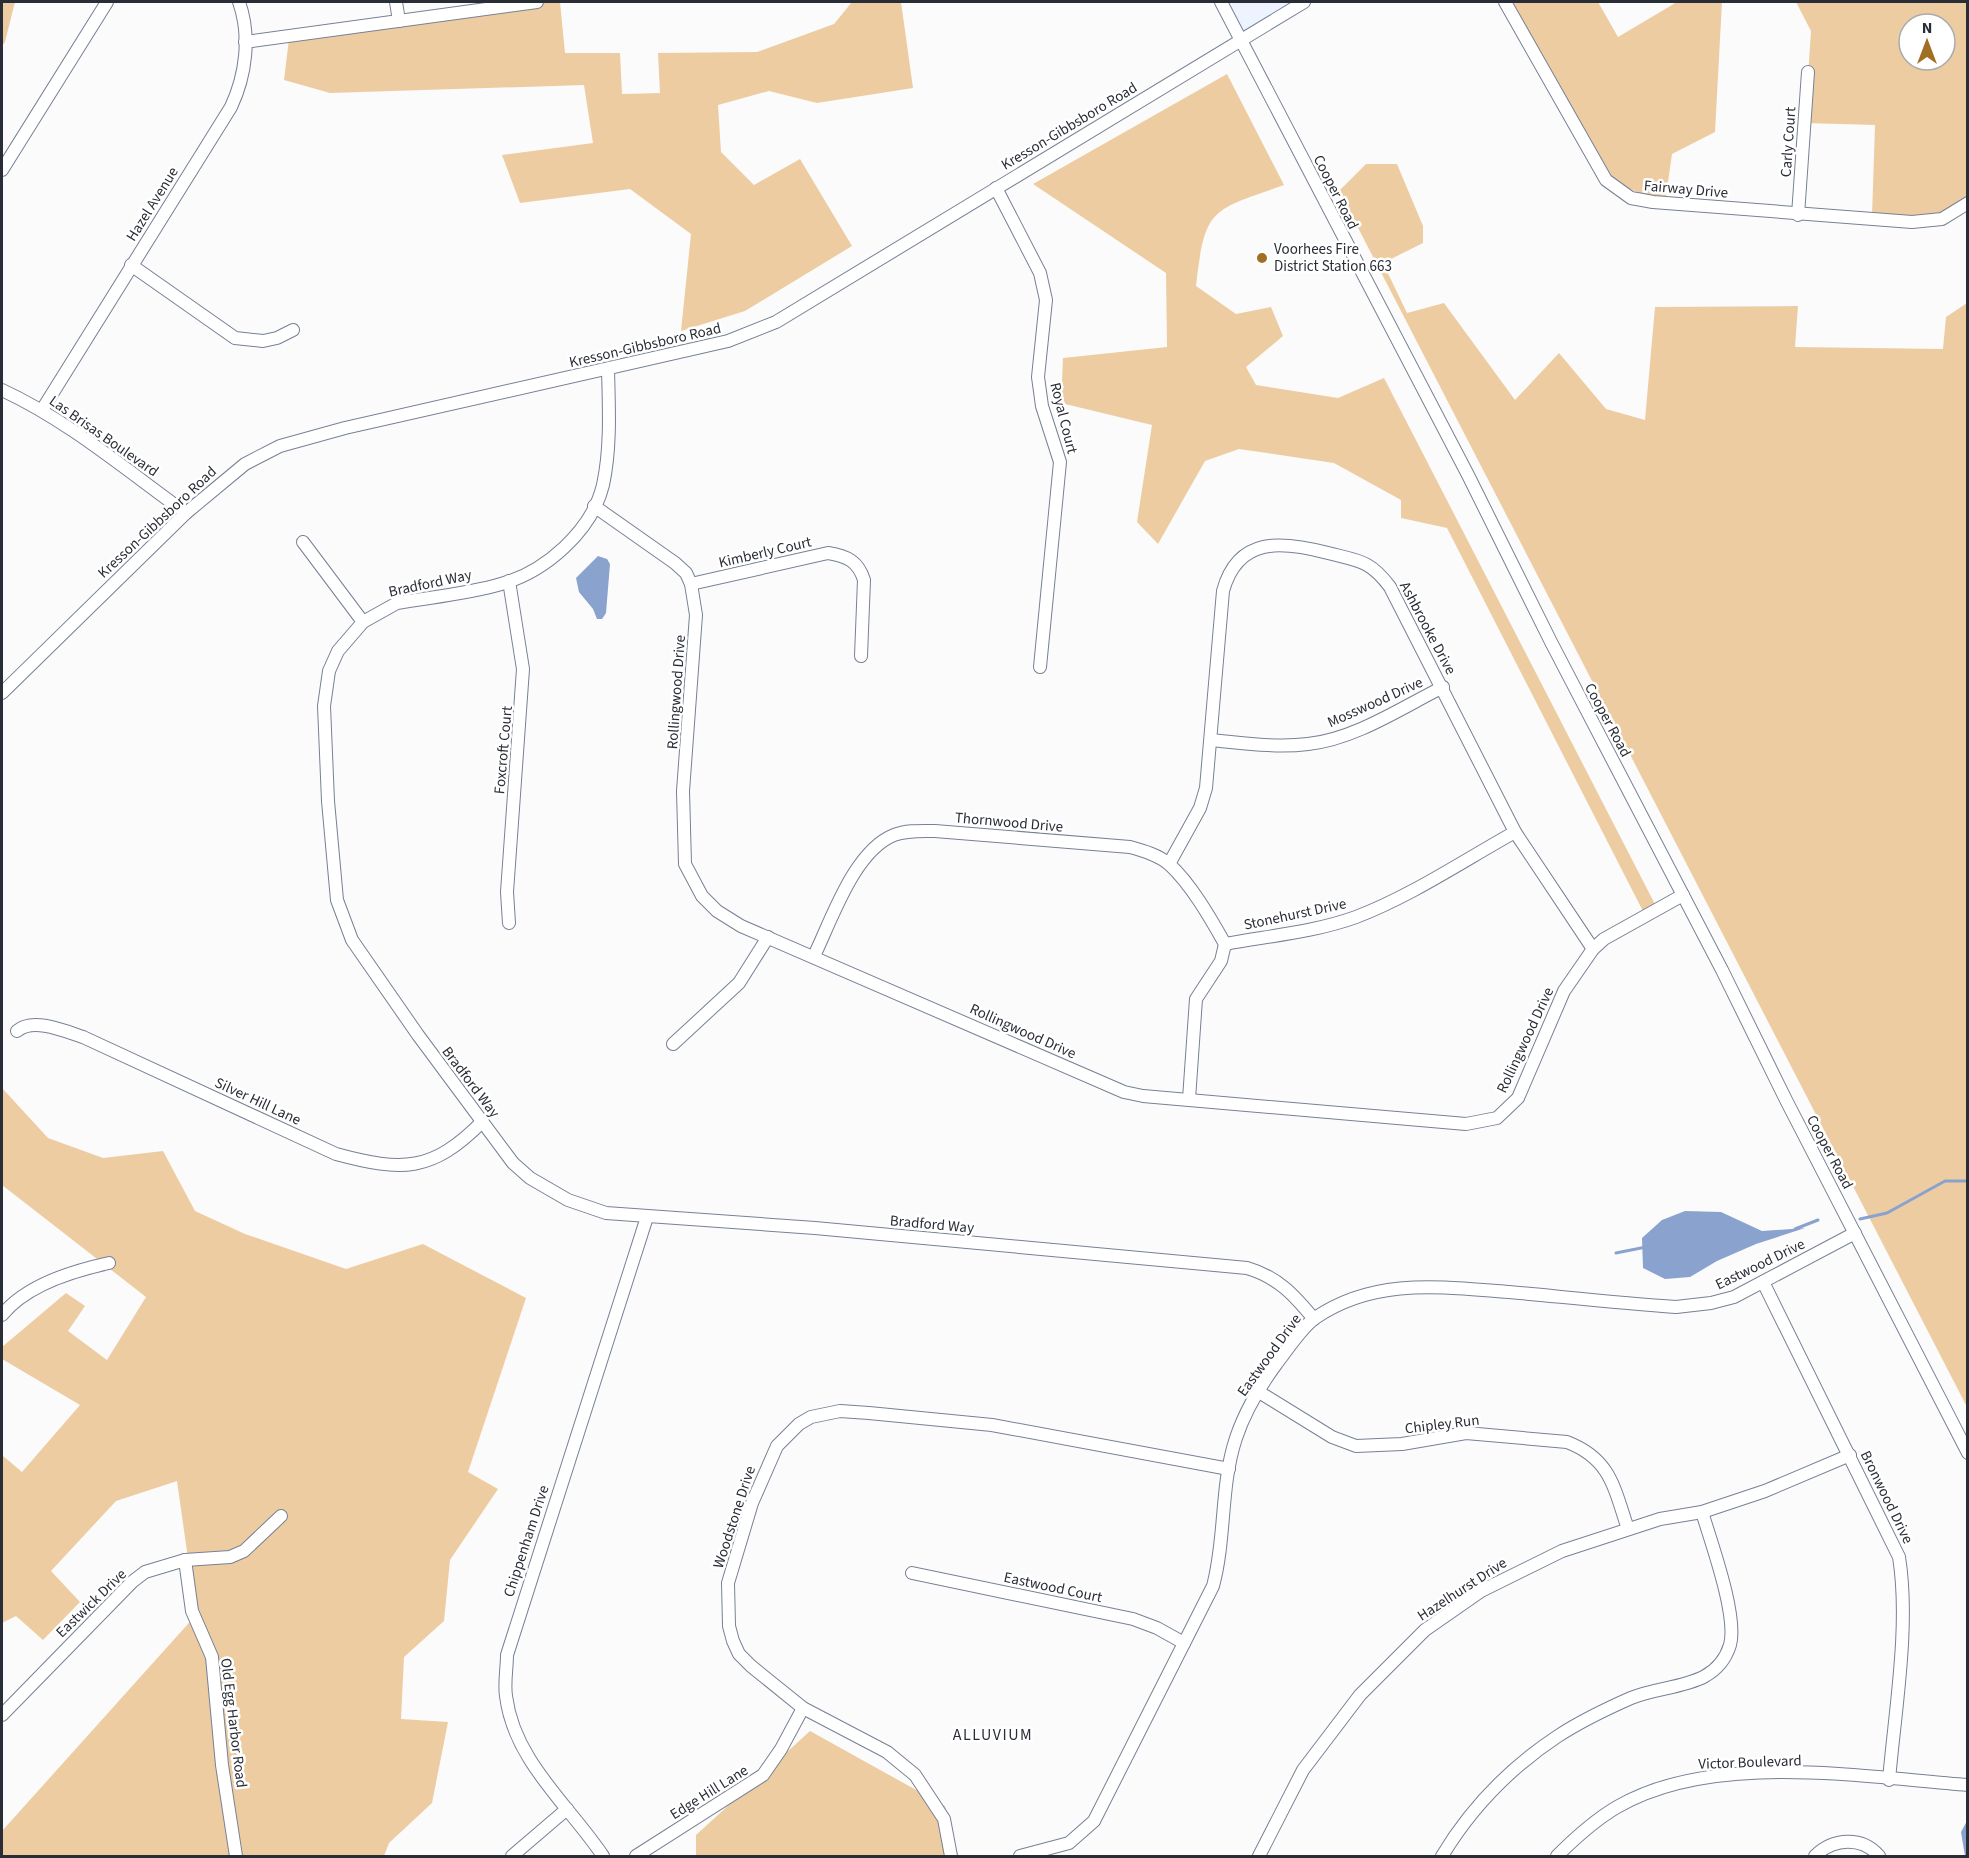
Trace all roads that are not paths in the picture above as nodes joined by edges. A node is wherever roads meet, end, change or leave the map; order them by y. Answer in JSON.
{"nodes":[{"id":1,"x":107,"y":2,"type":"edge"},
{"id":2,"x":239,"y":2,"type":"edge"},
{"id":3,"x":396,"y":2,"type":"edge"},
{"id":4,"x":537,"y":2,"type":"edge"},
{"id":5,"x":1221,"y":2,"type":"edge"},
{"id":6,"x":1304,"y":2,"type":"edge"},
{"id":7,"x":1505,"y":2,"type":"edge"},
{"id":8,"x":399,"y":21,"type":"junction"},
{"id":9,"x":1241,"y":40,"type":"junction"},
{"id":10,"x":245,"y":42,"type":"junction"},
{"id":11,"x":1808,"y":72,"type":"dead end"},
{"id":12,"x":2,"y":170,"type":"edge"},
{"id":13,"x":996,"y":188,"type":"junction"},
{"id":14,"x":1968,"y":202,"type":"edge"},
{"id":15,"x":1798,"y":215,"type":"junction"},
{"id":16,"x":131,"y":265,"type":"junction"},
{"id":17,"x":292,"y":330,"type":"dead end"},
{"id":18,"x":608,"y":370,"type":"junction"},
{"id":19,"x":2,"y":390,"type":"edge"},
{"id":20,"x":42,"y":410,"type":"junction"},
{"id":21,"x":594,"y":506,"type":"junction"},
{"id":22,"x":186,"y":513,"type":"junction"},
{"id":23,"x":303,"y":542,"type":"dead end"},
{"id":24,"x":509,"y":581,"type":"junction"},
{"id":25,"x":691,"y":584,"type":"junction"},
{"id":26,"x":363,"y":622,"type":"junction"},
{"id":27,"x":861,"y":656,"type":"dead end"},
{"id":28,"x":1040,"y":667,"type":"dead end"},
{"id":29,"x":1443,"y":687,"type":"junction"},
{"id":30,"x":2,"y":693,"type":"edge"},
{"id":31,"x":1211,"y":740,"type":"junction"},
{"id":32,"x":1515,"y":832,"type":"junction"},
{"id":33,"x":1169,"y":864,"type":"junction"},
{"id":34,"x":1683,"y":895,"type":"junction"},
{"id":35,"x":509,"y":923,"type":"dead end"},
{"id":36,"x":768,"y":937,"type":"junction"},
{"id":37,"x":1225,"y":944,"type":"junction"},
{"id":38,"x":1593,"y":948,"type":"junction"},
{"id":39,"x":814,"y":956,"type":"junction"},
{"id":40,"x":17,"y":1031,"type":"dead end"},
{"id":41,"x":673,"y":1044,"type":"dead end"},
{"id":42,"x":1189,"y":1099,"type":"junction"},
{"id":43,"x":482,"y":1122,"type":"junction"},
{"id":44,"x":647,"y":1217,"type":"junction"},
{"id":45,"x":1855,"y":1233,"type":"junction"},
{"id":46,"x":109,"y":1263,"type":"dead end"},
{"id":47,"x":1763,"y":1282,"type":"junction"},
{"id":48,"x":4,"y":1306,"type":"edge"},
{"id":49,"x":1314,"y":1319,"type":"junction"},
{"id":50,"x":1259,"y":1392,"type":"junction"},
{"id":51,"x":1968,"y":1453,"type":"edge"},
{"id":52,"x":1850,"y":1455,"type":"junction"},
{"id":53,"x":1229,"y":1469,"type":"junction"},
{"id":54,"x":1702,"y":1512,"type":"junction"},
{"id":55,"x":281,"y":1516,"type":"dead end"},
{"id":56,"x":1628,"y":1529,"type":"junction"},
{"id":57,"x":185,"y":1560,"type":"junction"},
{"id":58,"x":912,"y":1574,"type":"dead end"},
{"id":59,"x":1184,"y":1643,"type":"junction"},
{"id":60,"x":803,"y":1708,"type":"junction"},
{"id":61,"x":2,"y":1714,"type":"edge"},
{"id":62,"x":1889,"y":1779,"type":"junction"},
{"id":63,"x":1968,"y":1785,"type":"edge"},
{"id":64,"x":567,"y":1809,"type":"junction"},
{"id":65,"x":237,"y":1857,"type":"edge"},
{"id":66,"x":512,"y":1857,"type":"edge"},
{"id":67,"x":603,"y":1857,"type":"edge"},
{"id":68,"x":636,"y":1857,"type":"edge"},
{"id":69,"x":951,"y":1857,"type":"edge"},
{"id":70,"x":1020,"y":1857,"type":"edge"},
{"id":71,"x":1259,"y":1857,"type":"edge"},
{"id":72,"x":1442,"y":1857,"type":"edge"},
{"id":73,"x":1557,"y":1857,"type":"edge"},
{"id":74,"x":1815,"y":1857,"type":"edge"},
{"id":75,"x":1879,"y":1857,"type":"edge"}],
"edges":[{"from":1,"to":12,"type":"street"},
{"from":2,"to":10,"type":"street","name":"Hazel Avenue"},
{"from":3,"to":8,"type":"street"},
{"from":4,"to":8,"type":"street"},
{"from":5,"to":9,"type":"street","name":"Cooper Road"},
{"from":6,"to":9,"type":"street","name":"Kresson-Gibbsboro Road"},
{"from":7,"to":15,"type":"street","name":"Fairway Drive"},
{"from":8,"to":10,"type":"street"},
{"from":9,"to":13,"type":"street","name":"Kresson-Gibbsboro Road"},
{"from":9,"to":34,"type":"street","name":"Cooper Road"},
{"from":10,"to":16,"type":"street","name":"Hazel Avenue"},
{"from":11,"to":15,"type":"street","name":"Carly Court"},
{"from":13,"to":18,"type":"street","name":"Kresson-Gibbsboro Road"},
{"from":13,"to":28,"type":"street","name":"Royal Court"},
{"from":14,"to":15,"type":"street","name":"Fairway Drive"},
{"from":16,"to":17,"type":"street"},
{"from":16,"to":20,"type":"street","name":"Hazel Avenue"},
{"from":18,"to":21,"type":"street","name":"Bradford Way"},
{"from":18,"to":22,"type":"street","name":"Kresson-Gibbsboro Road"},
{"from":19,"to":20,"type":"street","name":"Las Brisas Boulevard"},
{"from":20,"to":22,"type":"street","name":"Las Brisas Boulevard"},
{"from":21,"to":24,"type":"street","name":"Bradford Way"},
{"from":21,"to":25,"type":"street","name":"Rollingwood Drive"},
{"from":22,"to":30,"type":"street","name":"Kresson-Gibbsboro Road"},
{"from":23,"to":26,"type":"street"},
{"from":24,"to":26,"type":"street","name":"Bradford Way"},
{"from":24,"to":35,"type":"street","name":"Foxcroft Court"},
{"from":25,"to":27,"type":"street","name":"Kimberly Court"},
{"from":25,"to":36,"type":"street","name":"Rollingwood Drive"},
{"from":26,"to":43,"type":"street","name":"Bradford Way"},
{"from":29,"to":31,"type":"street","name":"Mosswood Drive"},
{"from":29,"to":31,"type":"street","name":"Ashbrooke Drive"},
{"from":29,"to":32,"type":"street","name":"Ashbrooke Drive"},
{"from":31,"to":33,"type":"street","name":"Ashbrooke Drive"},
{"from":32,"to":37,"type":"street","name":"Stonehurst Drive"},
{"from":32,"to":38,"type":"street","name":"Ashbrooke Drive"},
{"from":33,"to":37,"type":"street","name":"Thornwood Drive"},
{"from":33,"to":39,"type":"street","name":"Thornwood Drive"},
{"from":34,"to":38,"type":"street","name":"Rollingwood Drive"},
{"from":34,"to":45,"type":"street","name":"Cooper Road"},
{"from":36,"to":39,"type":"street","name":"Rollingwood Drive"},
{"from":36,"to":41,"type":"street"},
{"from":37,"to":42,"type":"street"},
{"from":38,"to":42,"type":"street","name":"Rollingwood Drive"},
{"from":39,"to":42,"type":"street","name":"Rollingwood Drive"},
{"from":40,"to":43,"type":"street","name":"Silver Hill Lane"},
{"from":43,"to":44,"type":"street","name":"Bradford Way"},
{"from":44,"to":49,"type":"street","name":"Bradford Way"},
{"from":44,"to":64,"type":"street","name":"Chippenham Drive"},
{"from":45,"to":47,"type":"street","name":"Eastwood Drive"},
{"from":45,"to":51,"type":"street","name":"Cooper Road"},
{"from":46,"to":48,"type":"street"},
{"from":47,"to":49,"type":"street","name":"Eastwood Drive"},
{"from":47,"to":52,"type":"street","name":"Bronwood Drive"},
{"from":49,"to":50,"type":"street","name":"Eastwood Drive"},
{"from":50,"to":53,"type":"street","name":"Eastwood Drive"},
{"from":50,"to":56,"type":"street","name":"Chipley Run"},
{"from":52,"to":54,"type":"street","name":"Hazelhurst Drive"},
{"from":52,"to":62,"type":"street","name":"Bronwood Drive"},
{"from":53,"to":59,"type":"street","name":"Eastwood Drive"},
{"from":53,"to":60,"type":"street","name":"Woodstone Drive"},
{"from":54,"to":56,"type":"street","name":"Hazelhurst Drive"},
{"from":54,"to":72,"type":"street"},
{"from":55,"to":57,"type":"street","name":"Eastwick Drive"},
{"from":56,"to":71,"type":"street","name":"Hazelhurst Drive"},
{"from":57,"to":61,"type":"street","name":"Eastwick Drive"},
{"from":57,"to":65,"type":"street","name":"Old Egg Harbor Road"},
{"from":58,"to":59,"type":"street","name":"Eastwood Court"},
{"from":59,"to":70,"type":"street","name":"Eastwood Drive"},
{"from":60,"to":68,"type":"street","name":"Edge Hill Lane"},
{"from":60,"to":69,"type":"street","name":"Woodstone Drive"},
{"from":62,"to":63,"type":"street","name":"Victor Boulevard"},
{"from":62,"to":73,"type":"street","name":"Victor Boulevard"},
{"from":64,"to":66,"type":"street"},
{"from":64,"to":67,"type":"street","name":"Chippenham Drive"},
{"from":74,"to":75,"type":"street"}]}
